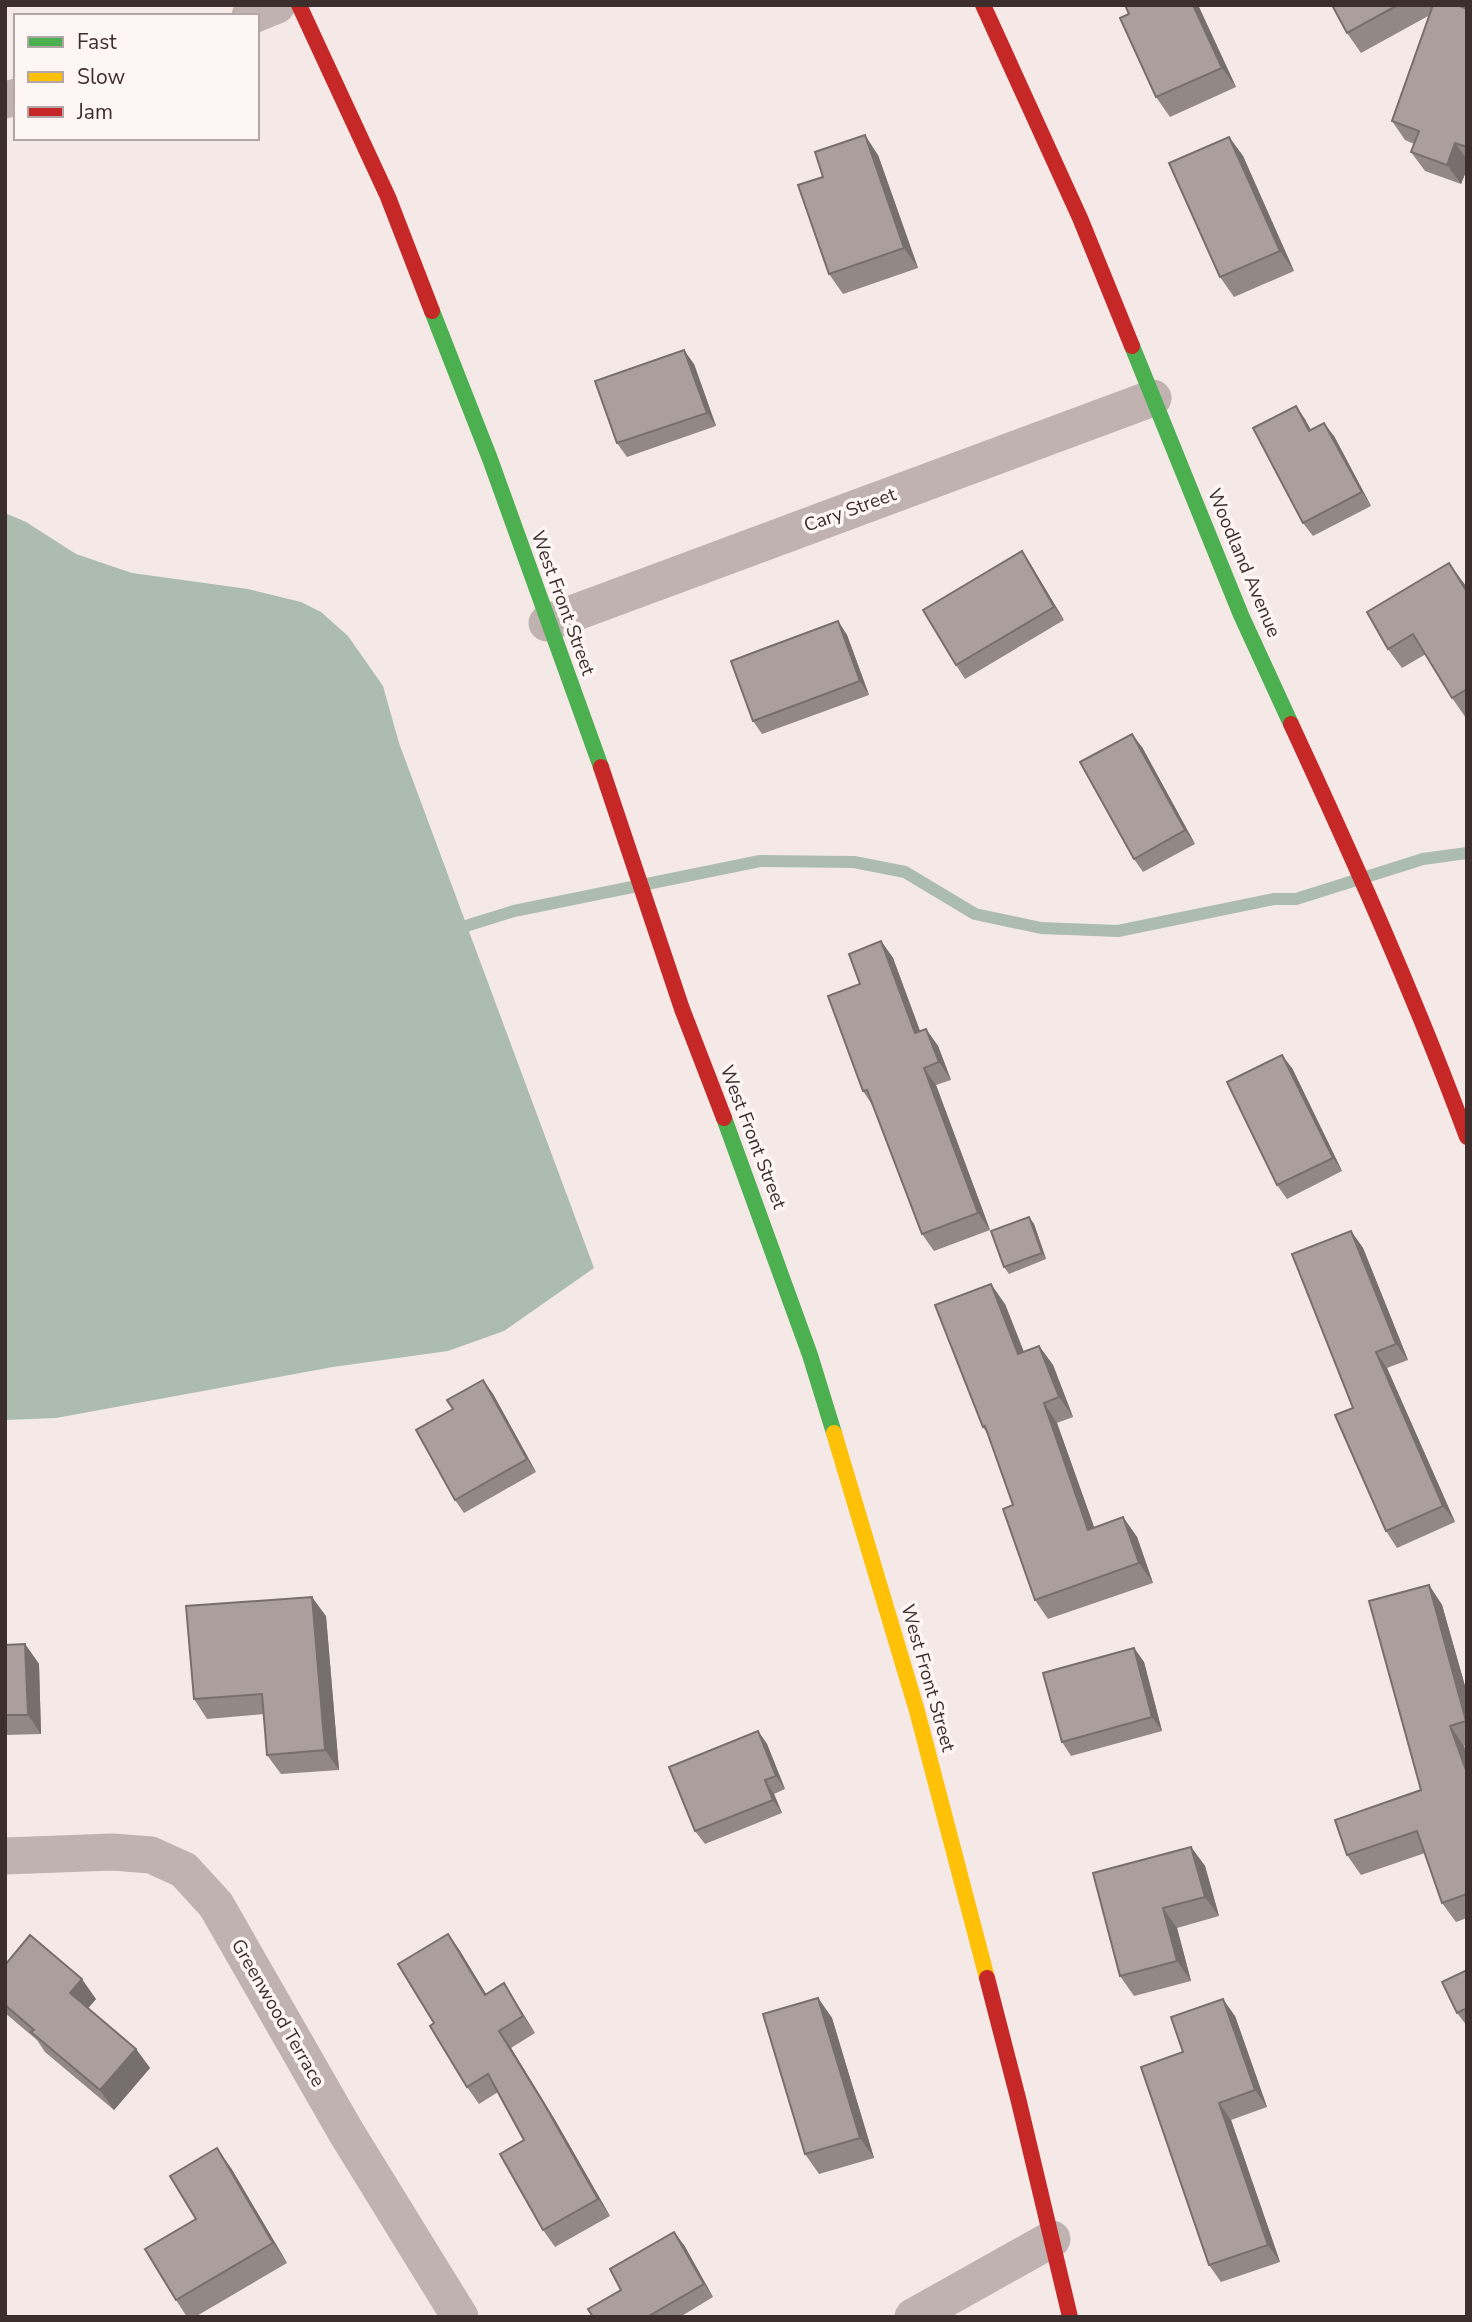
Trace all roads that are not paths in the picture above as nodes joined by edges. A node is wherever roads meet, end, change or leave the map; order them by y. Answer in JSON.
{"nodes":[{"id":1,"x":277,"y":5,"type":"edge"},
{"id":2,"x":299,"y":5,"type":"edge"},
{"id":3,"x":983,"y":5,"type":"edge"},
{"id":4,"x":255,"y":14,"type":"edge"},
{"id":5,"x":1153,"y":398,"type":"junction"},
{"id":6,"x":547,"y":623,"type":"junction"},
{"id":7,"x":1467,"y":1136,"type":"edge"},
{"id":8,"x":5,"y":1856,"type":"edge"},
{"id":9,"x":1052,"y":2239,"type":"junction"},
{"id":10,"x":460,"y":2317,"type":"edge"},
{"id":11,"x":913,"y":2317,"type":"edge"},
{"id":12,"x":1070,"y":2317,"type":"edge"}],
"edges":[{"from":1,"to":4,"type":"street"},
{"from":2,"to":6,"type":"street","name":"West Front Street"},
{"from":3,"to":5,"type":"street","name":"Woodland Avenue"},
{"from":5,"to":6,"type":"street","name":"Cary Street"},
{"from":5,"to":7,"type":"street","name":"Woodland Avenue"},
{"from":6,"to":9,"type":"street","name":"West Front Street"},
{"from":8,"to":10,"type":"street","name":"Greenwood Terrace"},
{"from":9,"to":11,"type":"street"},
{"from":9,"to":12,"type":"street","name":"West Front Street"}]}
